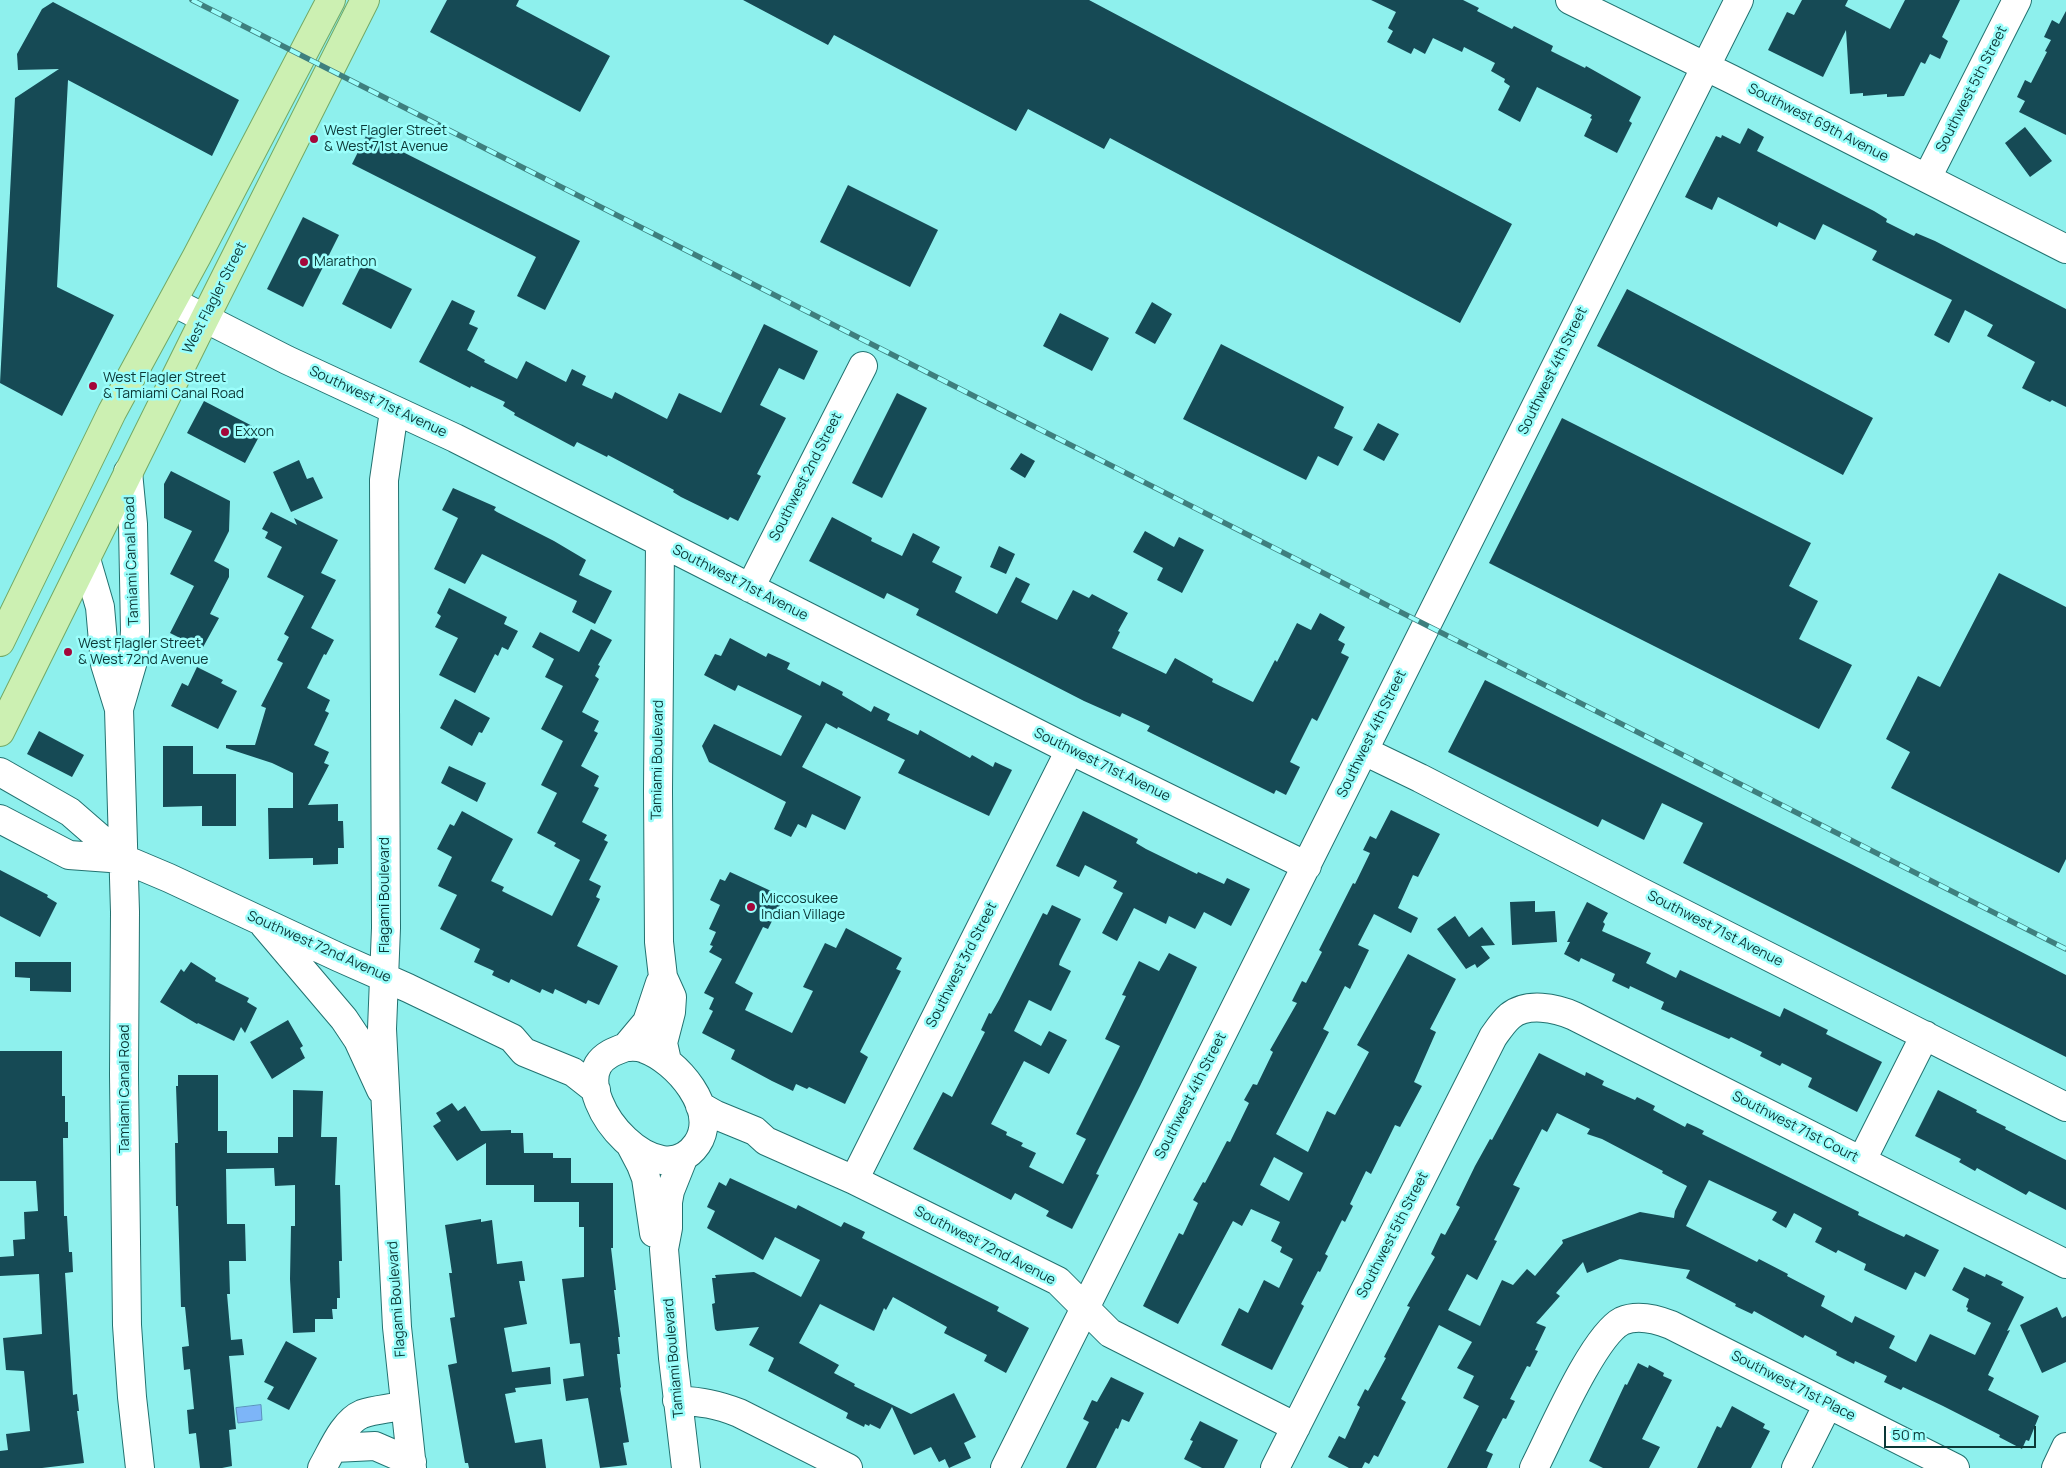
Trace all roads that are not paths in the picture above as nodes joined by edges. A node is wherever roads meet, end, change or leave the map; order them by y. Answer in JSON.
{"nodes":[{"id":1,"x":331,"y":0,"type":"edge"},
{"id":2,"x":366,"y":0,"type":"edge"},
{"id":3,"x":1570,"y":0,"type":"edge"},
{"id":4,"x":1739,"y":0,"type":"edge"},
{"id":5,"x":2017,"y":0,"type":"edge"},
{"id":6,"x":1706,"y":67,"type":"junction"},
{"id":7,"x":1926,"y":178,"type":"junction"},
{"id":8,"x":2066,"y":249,"type":"edge"},
{"id":9,"x":173,"y":302,"type":"junction"},
{"id":10,"x":205,"y":318,"type":"junction"},
{"id":11,"x":863,"y":366,"type":"dead end"},
{"id":12,"x":394,"y":411,"type":"junction"},
{"id":13,"x":128,"y":472,"type":"junction"},
{"id":14,"x":660,"y":543,"type":"junction"},
{"id":15,"x":86,"y":559,"type":"junction"},
{"id":16,"x":750,"y":588,"type":"junction"},
{"id":17,"x":2,"y":634,"type":"edge"},
{"id":18,"x":119,"y":709,"type":"junction"},
{"id":19,"x":0,"y":732,"type":"edge"},
{"id":20,"x":1070,"y":750,"type":"junction"},
{"id":21,"x":1364,"y":751,"type":"junction"},
{"id":22,"x":0,"y":772,"type":"edge"},
{"id":23,"x":0,"y":819,"type":"edge"},
{"id":24,"x":124,"y":859,"type":"junction"},
{"id":25,"x":1307,"y":866,"type":"junction"},
{"id":26,"x":260,"y":921,"type":"junction"},
{"id":27,"x":384,"y":977,"type":"junction"},
{"id":28,"x":663,"y":977,"type":"junction"},
{"id":29,"x":1520,"y":1011,"type":"joint"},
{"id":30,"x":1925,"y":1035,"type":"junction"},
{"id":31,"x":512,"y":1038,"type":"junction"},
{"id":32,"x":617,"y":1051,"type":"junction"},
{"id":33,"x":667,"y":1061,"type":"junction"},
{"id":34,"x":596,"y":1090,"type":"junction"},
{"id":35,"x":386,"y":1098,"type":"junction"},
{"id":36,"x":700,"y":1106,"type":"junction"},
{"id":37,"x":2066,"y":1106,"type":"edge"},
{"id":38,"x":766,"y":1141,"type":"junction"},
{"id":39,"x":630,"y":1144,"type":"junction"},
{"id":40,"x":690,"y":1151,"type":"junction"},
{"id":41,"x":1862,"y":1160,"type":"junction"},
{"id":42,"x":854,"y":1180,"type":"junction"},
{"id":43,"x":664,"y":1249,"type":"junction"},
{"id":44,"x":2066,"y":1264,"type":"edge"},
{"id":45,"x":1085,"y":1307,"type":"junction"},
{"id":46,"x":677,"y":1400,"type":"junction"},
{"id":47,"x":1828,"y":1404,"type":"junction"},
{"id":48,"x":405,"y":1405,"type":"junction"},
{"id":49,"x":1296,"y":1427,"type":"junction"},
{"id":50,"x":2066,"y":1448,"type":"edge"},
{"id":51,"x":328,"y":1458,"type":"edge"},
{"id":52,"x":412,"y":1465,"type":"edge"},
{"id":53,"x":140,"y":1468,"type":"edge"},
{"id":54,"x":686,"y":1468,"type":"edge"},
{"id":55,"x":848,"y":1468,"type":"edge"},
{"id":56,"x":1005,"y":1468,"type":"edge"},
{"id":57,"x":1275,"y":1468,"type":"edge"},
{"id":58,"x":1534,"y":1468,"type":"edge"},
{"id":59,"x":1796,"y":1468,"type":"edge"},
{"id":60,"x":1955,"y":1468,"type":"edge"},
{"id":61,"x":2056,"y":1468,"type":"edge"}],
"edges":[{"from":1,"to":9,"type":"main road"},
{"from":2,"to":10,"type":"main road","name":"West Flagler Street"},
{"from":3,"to":6,"type":"street","name":"Southwest 69th Avenue"},
{"from":4,"to":6,"type":"street","name":"Southwest 4th Street"},
{"from":5,"to":7,"type":"street","name":"Southwest 5th Street"},
{"from":6,"to":7,"type":"street","name":"Southwest 69th Avenue"},
{"from":6,"to":21,"type":"street","name":"Southwest 4th Street"},
{"from":7,"to":8,"type":"street","name":"Southwest 69th Avenue"},
{"from":9,"to":10,"type":"street","name":"Southwest 71st Avenue"},
{"from":9,"to":17,"type":"main road"},
{"from":10,"to":12,"type":"street","name":"Southwest 71st Avenue"},
{"from":10,"to":13,"type":"main road","name":"West Flagler Street"},
{"from":11,"to":16,"type":"street","name":"Southwest 2nd Street"},
{"from":12,"to":14,"type":"street","name":"Southwest 71st Avenue"},
{"from":12,"to":27,"type":"street","name":"Flagami Boulevard"},
{"from":13,"to":15,"type":"main road","name":"West Flagler Street"},
{"from":13,"to":18,"type":"street","name":"Tamiami Canal Road"},
{"from":14,"to":16,"type":"street","name":"Southwest 71st Avenue"},
{"from":14,"to":28,"type":"street","name":"Tamiami Boulevard"},
{"from":15,"to":18,"type":"street","name":"Tamiami Canal Road"},
{"from":15,"to":19,"type":"main road","name":"West Flagler Street"},
{"from":16,"to":20,"type":"street","name":"Southwest 71st Avenue"},
{"from":18,"to":24,"type":"street","name":"Tamiami Canal Road"},
{"from":20,"to":25,"type":"street","name":"Southwest 71st Avenue"},
{"from":20,"to":42,"type":"street","name":"Southwest 3rd Street"},
{"from":21,"to":25,"type":"street","name":"Southwest 4th Street"},
{"from":21,"to":30,"type":"street","name":"Southwest 71st Avenue"},
{"from":22,"to":24,"type":"street","name":"Southwest 72nd Avenue"},
{"from":23,"to":24,"type":"street","name":"Southwest 72nd Avenue"},
{"from":24,"to":26,"type":"street","name":"Southwest 72nd Avenue"},
{"from":24,"to":53,"type":"street","name":"Tamiami Canal Road"},
{"from":25,"to":45,"type":"street","name":"Southwest 4th Street"},
{"from":26,"to":27,"type":"street","name":"Southwest 72nd Avenue"},
{"from":26,"to":35,"type":"street"},
{"from":27,"to":31,"type":"street","name":"Southwest 72nd Avenue"},
{"from":27,"to":35,"type":"street","name":"Flagami Boulevard"},
{"from":28,"to":32,"type":"street","name":"Tamiami Boulevard"},
{"from":28,"to":33,"type":"street","name":"Tamiami Boulevard"},
{"from":29,"to":41,"type":"street","name":"Southwest 71st Court"},
{"from":29,"to":49,"type":"street","name":"Southwest 5th Street"},
{"from":30,"to":37,"type":"street","name":"Southwest 71st Avenue"},
{"from":30,"to":41,"type":"street"},
{"from":31,"to":32,"type":"street","name":"Southwest 72nd Avenue"},
{"from":31,"to":34,"type":"street","name":"Southwest 72nd Avenue"},
{"from":32,"to":33,"type":"street"},
{"from":32,"to":34,"type":"street"},
{"from":33,"to":36,"type":"street"},
{"from":34,"to":39,"type":"street"},
{"from":35,"to":48,"type":"street","name":"Flagami Boulevard"},
{"from":36,"to":38,"type":"street","name":"Southwest 72nd Avenue"},
{"from":36,"to":40,"type":"street"},
{"from":38,"to":40,"type":"street","name":"Southwest 72nd Avenue"},
{"from":38,"to":42,"type":"street","name":"Southwest 72nd Avenue"},
{"from":39,"to":40,"type":"street"},
{"from":39,"to":43,"type":"street","name":"Tamiami Boulevard"},
{"from":40,"to":43,"type":"street","name":"Tamiami Boulevard"},
{"from":41,"to":44,"type":"street","name":"Southwest 71st Court"},
{"from":42,"to":45,"type":"street","name":"Southwest 72nd Avenue"},
{"from":43,"to":46,"type":"street","name":"Tamiami Boulevard"},
{"from":45,"to":49,"type":"street","name":"Southwest 72nd Avenue"},
{"from":45,"to":56,"type":"street","name":"Southwest 4th Street"},
{"from":46,"to":54,"type":"street","name":"Tamiami Boulevard"},
{"from":46,"to":55,"type":"street"},
{"from":47,"to":58,"type":"street","name":"Southwest 71st Place"},
{"from":47,"to":59,"type":"street"},
{"from":47,"to":60,"type":"street","name":"Southwest 71st Place"},
{"from":48,"to":51,"type":"street"},
{"from":48,"to":52,"type":"street","name":"Flagami Boulevard"},
{"from":49,"to":57,"type":"street","name":"Southwest 5th Street"},
{"from":50,"to":61,"type":"street"},
{"from":51,"to":52,"type":"street"}]}
